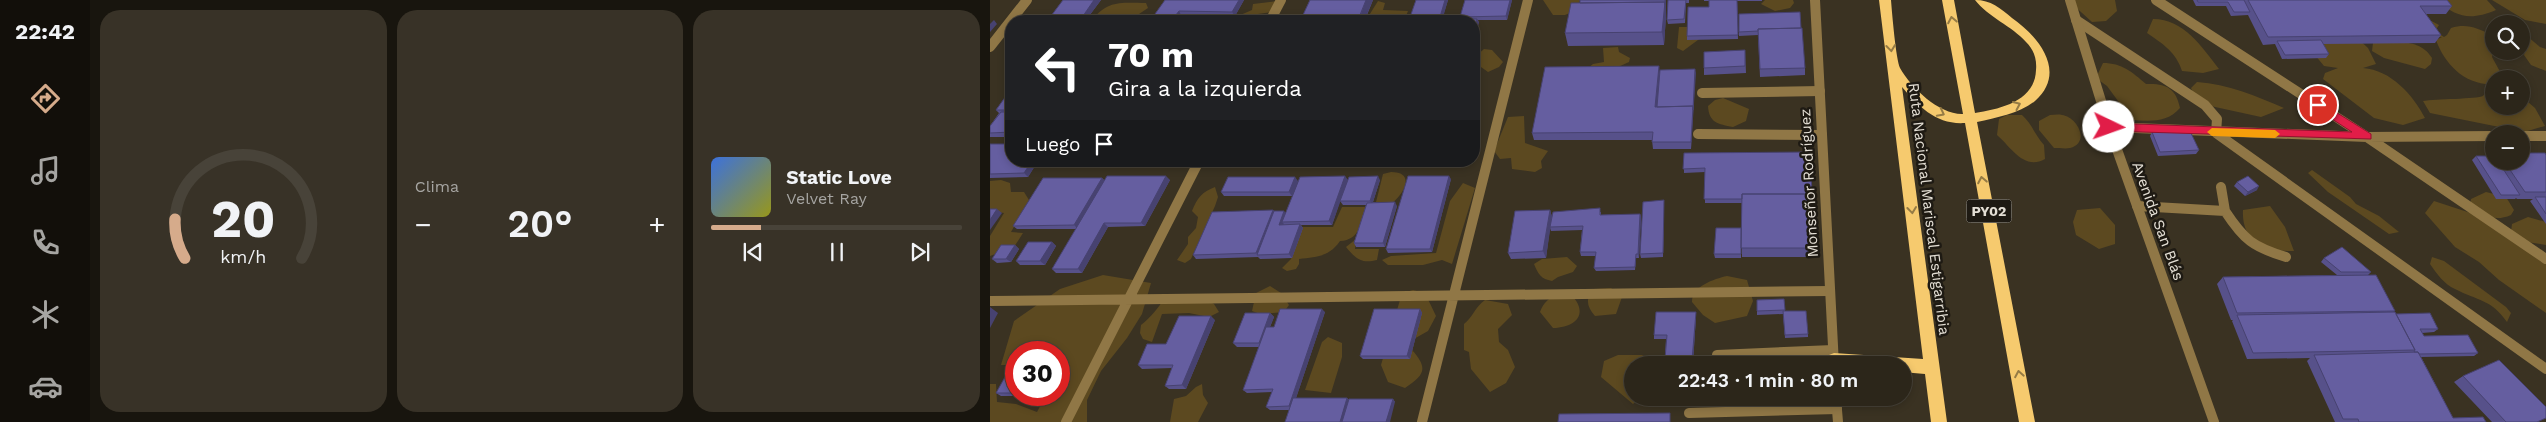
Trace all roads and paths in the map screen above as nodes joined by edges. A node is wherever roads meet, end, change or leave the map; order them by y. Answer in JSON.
{"nodes":[{"id":1,"x":1027,"y":0,"type":"edge"},
{"id":2,"x":1281,"y":0,"type":"edge"},
{"id":3,"x":1528,"y":0,"type":"edge"},
{"id":4,"x":1815,"y":0,"type":"edge"},
{"id":5,"x":1885,"y":0,"type":"edge"},
{"id":6,"x":1948,"y":0,"type":"edge"},
{"id":7,"x":1981,"y":0,"type":"edge"},
{"id":8,"x":2070,"y":0,"type":"edge"},
{"id":9,"x":2156,"y":0,"type":"edge"},
{"id":10,"x":1015,"y":15,"type":"edge"},
{"id":11,"x":1273,"y":15,"type":"edge"},
{"id":12,"x":2076,"y":20,"type":"junction"},
{"id":13,"x":1005,"y":29,"type":"edge"},
{"id":14,"x":990,"y":48,"type":"edge"},
{"id":15,"x":1894,"y":69,"type":"junction"},
{"id":16,"x":1820,"y":91,"type":"junction"},
{"id":17,"x":1702,"y":93,"type":"dead end"},
{"id":18,"x":1971,"y":118,"type":"junction"},
{"id":19,"x":2109,"y":127,"type":"junction"},
{"id":20,"x":2216,"y":132,"type":"junction"},
{"id":21,"x":1698,"y":134,"type":"dead end"},
{"id":22,"x":1822,"y":136,"type":"junction"},
{"id":23,"x":2485,"y":136,"type":"edge"},
{"id":24,"x":2530,"y":136,"type":"edge"},
{"id":25,"x":2546,"y":136,"type":"edge"},
{"id":26,"x":2367,"y":137,"type":"junction"},
{"id":27,"x":1196,"y":167,"type":"edge"},
{"id":28,"x":2221,"y":187,"type":"dead end"},
{"id":29,"x":2137,"y":206,"type":"junction"},
{"id":30,"x":2225,"y":210,"type":"junction"},
{"id":31,"x":2286,"y":257,"type":"dead end"},
{"id":32,"x":2546,"y":259,"type":"edge"},
{"id":33,"x":1829,"y":291,"type":"junction"},
{"id":34,"x":1452,"y":297,"type":"junction"},
{"id":35,"x":1128,"y":299,"type":"junction"},
{"id":36,"x":990,"y":301,"type":"edge"},
{"id":37,"x":1717,"y":355,"type":"dead end"},
{"id":38,"x":1756,"y":356,"type":"edge"},
{"id":39,"x":1834,"y":356,"type":"edge"},
{"id":40,"x":1912,"y":365,"type":"edge"},
{"id":41,"x":1932,"y":367,"type":"junction"},
{"id":42,"x":2546,"y":369,"type":"edge"},
{"id":43,"x":1797,"y":406,"type":"edge"},
{"id":44,"x":1837,"y":406,"type":"edge"},
{"id":45,"x":1689,"y":414,"type":"dead end"},
{"id":46,"x":1066,"y":422,"type":"edge"},
{"id":47,"x":1422,"y":422,"type":"edge"},
{"id":48,"x":1838,"y":422,"type":"edge"},
{"id":49,"x":1939,"y":422,"type":"edge"},
{"id":50,"x":2027,"y":422,"type":"edge"},
{"id":51,"x":2214,"y":422,"type":"edge"}],
"edges":[{"from":1,"to":10,"type":"street"},
{"from":2,"to":11,"type":"street"},
{"from":3,"to":34,"type":"street"},
{"from":4,"to":16,"type":"street","name":"Monseñor Rodríguez"},
{"from":5,"to":15,"type":"highway","name":"Ruta Nacional Mariscal Estigarribia","one_way":true},
{"from":18,"to":6,"type":"highway","number":"PY02","one_way":true},
{"from":18,"to":7,"type":"highway","one_way":true},
{"from":8,"to":12,"type":"street","name":"Avenida San Blás"},
{"from":9,"to":26,"type":"street"},
{"from":12,"to":19,"type":"street","name":"Avenida San Blás"},
{"from":12,"to":20,"type":"street"},
{"from":13,"to":14,"type":"street"},
{"from":15,"to":18,"type":"highway","one_way":true},
{"from":15,"to":41,"type":"highway","name":"Ruta Nacional Mariscal Estigarribia","one_way":true},
{"from":16,"to":17,"type":"street"},
{"from":16,"to":22,"type":"street","name":"Monseñor Rodríguez"},
{"from":50,"to":18,"type":"highway","number":"PY02","one_way":true},
{"from":19,"to":20,"type":"street"},
{"from":19,"to":29,"type":"street","name":"Avenida San Blás"},
{"from":20,"to":26,"type":"street"},
{"from":20,"to":42,"type":"street"},
{"from":21,"to":22,"type":"street"},
{"from":22,"to":33,"type":"street","name":"Monseñor Rodríguez"},
{"from":23,"to":26,"type":"street"},
{"from":24,"to":25,"type":"street"},
{"from":26,"to":32,"type":"street"},
{"from":27,"to":35,"type":"street"},
{"from":28,"to":30,"type":"street"},
{"from":29,"to":30,"type":"street"},
{"from":29,"to":51,"type":"street","name":"Avenida San Blás"},
{"from":30,"to":31,"type":"street"},
{"from":33,"to":34,"type":"street"},
{"from":33,"to":39,"type":"street","name":"Monseñor Rodríguez"},
{"from":34,"to":35,"type":"street"},
{"from":34,"to":47,"type":"street"},
{"from":35,"to":36,"type":"street"},
{"from":35,"to":46,"type":"street"},
{"from":37,"to":38,"type":"street"},
{"from":40,"to":41,"type":"highway"},
{"from":41,"to":49,"type":"highway","name":"Ruta Nacional Mariscal Estigarribia"},
{"from":43,"to":45,"type":"street"},
{"from":44,"to":48,"type":"street"}]}
